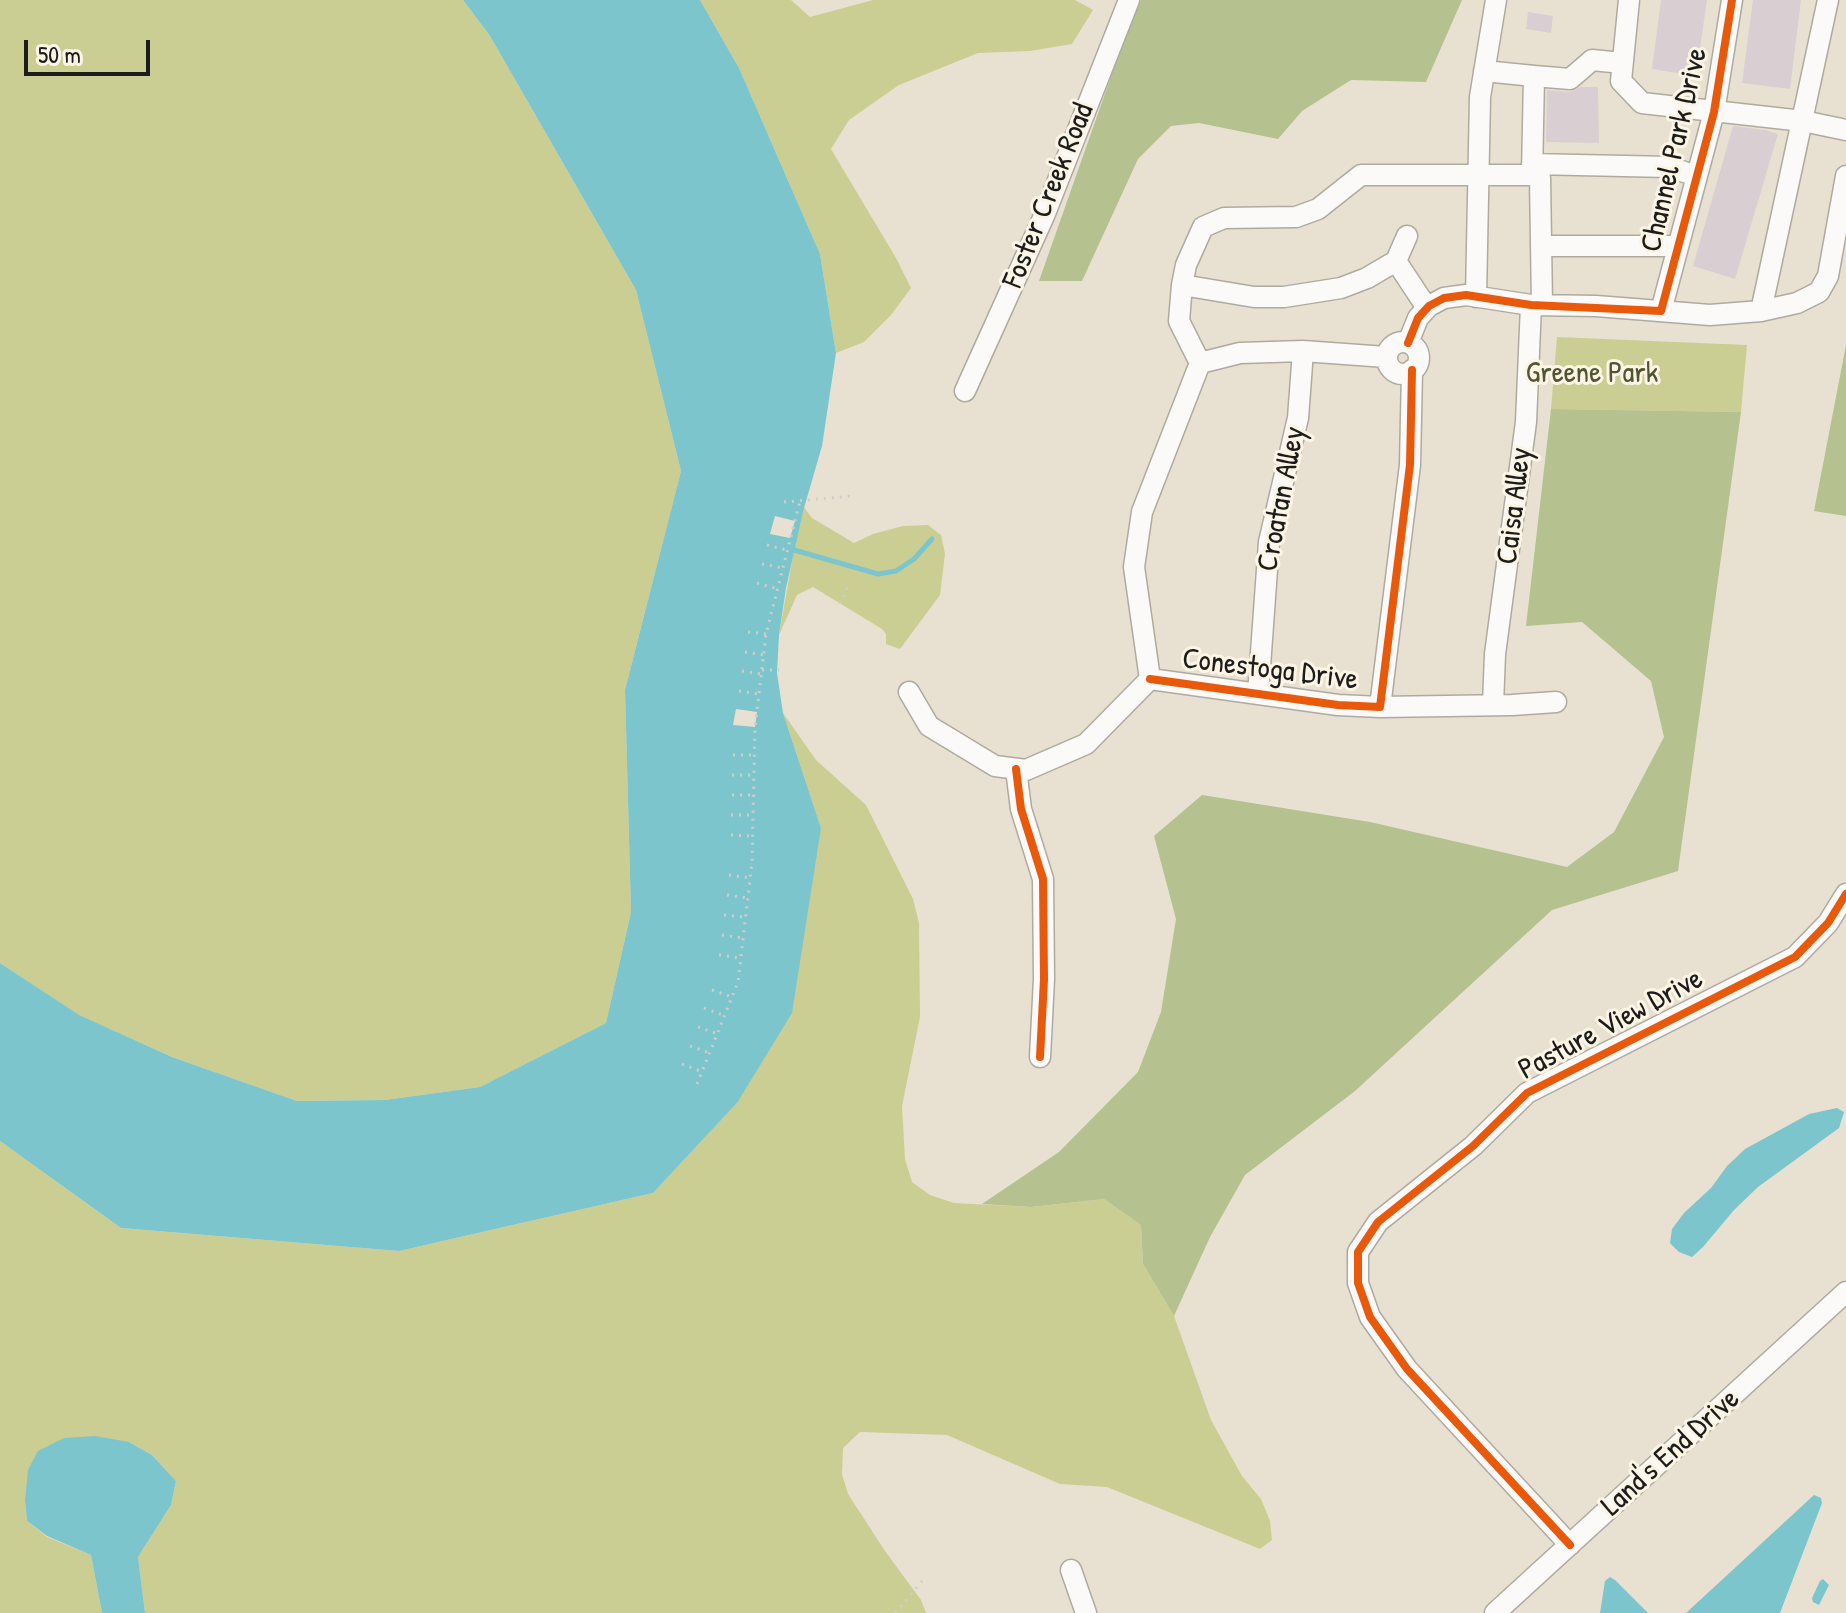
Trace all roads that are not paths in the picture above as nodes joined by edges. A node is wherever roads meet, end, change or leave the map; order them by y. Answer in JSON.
{"nodes":[{"id":1,"x":1129,"y":0,"type":"edge"},
{"id":2,"x":1496,"y":0,"type":"edge"},
{"id":3,"x":1629,"y":0,"type":"edge"},
{"id":4,"x":1732,"y":0,"type":"edge"},
{"id":5,"x":1828,"y":0,"type":"edge"},
{"id":6,"x":1622,"y":63,"type":"junction"},
{"id":7,"x":1484,"y":71,"type":"junction"},
{"id":8,"x":1534,"y":76,"type":"junction"},
{"id":9,"x":1714,"y":112,"type":"junction"},
{"id":10,"x":1803,"y":121,"type":"junction"},
{"id":11,"x":1846,"y":130,"type":"edge"},
{"id":12,"x":1532,"y":169,"type":"junction"},
{"id":13,"x":1479,"y":174,"type":"junction"},
{"id":14,"x":1696,"y":176,"type":"junction"},
{"id":15,"x":1846,"y":176,"type":"edge"},
{"id":16,"x":1407,"y":236,"type":"dead end"},
{"id":17,"x":1541,"y":246,"type":"junction"},
{"id":18,"x":1677,"y":246,"type":"junction"},
{"id":19,"x":1396,"y":261,"type":"junction"},
{"id":20,"x":1182,"y":285,"type":"junction"},
{"id":21,"x":1476,"y":297,"type":"junction"},
{"id":22,"x":1536,"y":305,"type":"junction"},
{"id":23,"x":1427,"y":308,"type":"junction"},
{"id":24,"x":1661,"y":311,"type":"junction"},
{"id":25,"x":1761,"y":311,"type":"junction"},
{"id":26,"x":1408,"y":343,"type":"junction"},
{"id":27,"x":1303,"y":351,"type":"junction"},
{"id":28,"x":1386,"y":357,"type":"junction"},
{"id":29,"x":1200,"y":363,"type":"junction"},
{"id":30,"x":1412,"y":370,"type":"junction"},
{"id":31,"x":965,"y":391,"type":"dead end"},
{"id":32,"x":1150,"y":679,"type":"junction"},
{"id":33,"x":909,"y":692,"type":"dead end"},
{"id":34,"x":1258,"y":694,"type":"junction"},
{"id":35,"x":1556,"y":702,"type":"dead end"},
{"id":36,"x":1493,"y":705,"type":"junction"},
{"id":37,"x":1380,"y":707,"type":"junction"},
{"id":38,"x":1016,"y":769,"type":"junction"},
{"id":39,"x":1846,"y":894,"type":"edge"},
{"id":40,"x":1040,"y":1057,"type":"dead end"},
{"id":41,"x":1846,"y":1292,"type":"edge"},
{"id":42,"x":1570,"y":1545,"type":"junction"},
{"id":43,"x":1071,"y":1570,"type":"dead end"},
{"id":44,"x":1086,"y":1613,"type":"edge"},
{"id":45,"x":1495,"y":1613,"type":"edge"}],
"edges":[{"from":1,"to":31,"type":"street","name":"Foster Creek Road"},
{"from":2,"to":7,"type":"street"},
{"from":3,"to":6,"type":"street"},
{"from":4,"to":9,"type":"street","name":"Channel Park Drive"},
{"from":5,"to":10,"type":"street"},
{"from":6,"to":8,"type":"street"},
{"from":6,"to":9,"type":"street"},
{"from":7,"to":8,"type":"street"},
{"from":7,"to":13,"type":"street"},
{"from":8,"to":12,"type":"street"},
{"from":9,"to":10,"type":"street"},
{"from":9,"to":14,"type":"street","name":"Channel Park Drive"},
{"from":10,"to":11,"type":"street"},
{"from":10,"to":25,"type":"street"},
{"from":12,"to":13,"type":"street"},
{"from":12,"to":14,"type":"street"},
{"from":12,"to":17,"type":"street","name":"Caisa Alley"},
{"from":13,"to":20,"type":"street"},
{"from":13,"to":21,"type":"street"},
{"from":14,"to":18,"type":"street","name":"Channel Park Drive"},
{"from":15,"to":25,"type":"street"},
{"from":16,"to":19,"type":"street"},
{"from":17,"to":18,"type":"street"},
{"from":17,"to":22,"type":"street","name":"Caisa Alley"},
{"from":18,"to":24,"type":"street","name":"Channel Park Drive"},
{"from":19,"to":20,"type":"street"},
{"from":19,"to":23,"type":"street"},
{"from":20,"to":29,"type":"street"},
{"from":21,"to":22,"type":"street"},
{"from":21,"to":23,"type":"street"},
{"from":22,"to":24,"type":"street"},
{"from":22,"to":36,"type":"street","name":"Caisa Alley"},
{"from":23,"to":26,"type":"street"},
{"from":24,"to":25,"type":"street"},
{"from":26,"to":28,"type":"street"},
{"from":26,"to":30,"type":"street"},
{"from":27,"to":28,"type":"street"},
{"from":27,"to":29,"type":"street"},
{"from":27,"to":34,"type":"street","name":"Croatan Alley"},
{"from":28,"to":30,"type":"street"},
{"from":29,"to":32,"type":"street"},
{"from":30,"to":37,"type":"street","name":"Conestoga Drive"},
{"from":32,"to":34,"type":"street","name":"Conestoga Drive"},
{"from":32,"to":38,"type":"street"},
{"from":33,"to":38,"type":"street"},
{"from":34,"to":37,"type":"street","name":"Conestoga Drive"},
{"from":35,"to":36,"type":"street","name":"Conestoga Drive"},
{"from":36,"to":37,"type":"street","name":"Conestoga Drive"},
{"from":38,"to":40,"type":"street"},
{"from":39,"to":42,"type":"street","name":"Pasture View Drive"},
{"from":41,"to":42,"type":"street","name":"Land's End Drive"},
{"from":42,"to":45,"type":"street","name":"Land's End Drive"},
{"from":43,"to":44,"type":"street"}]}
